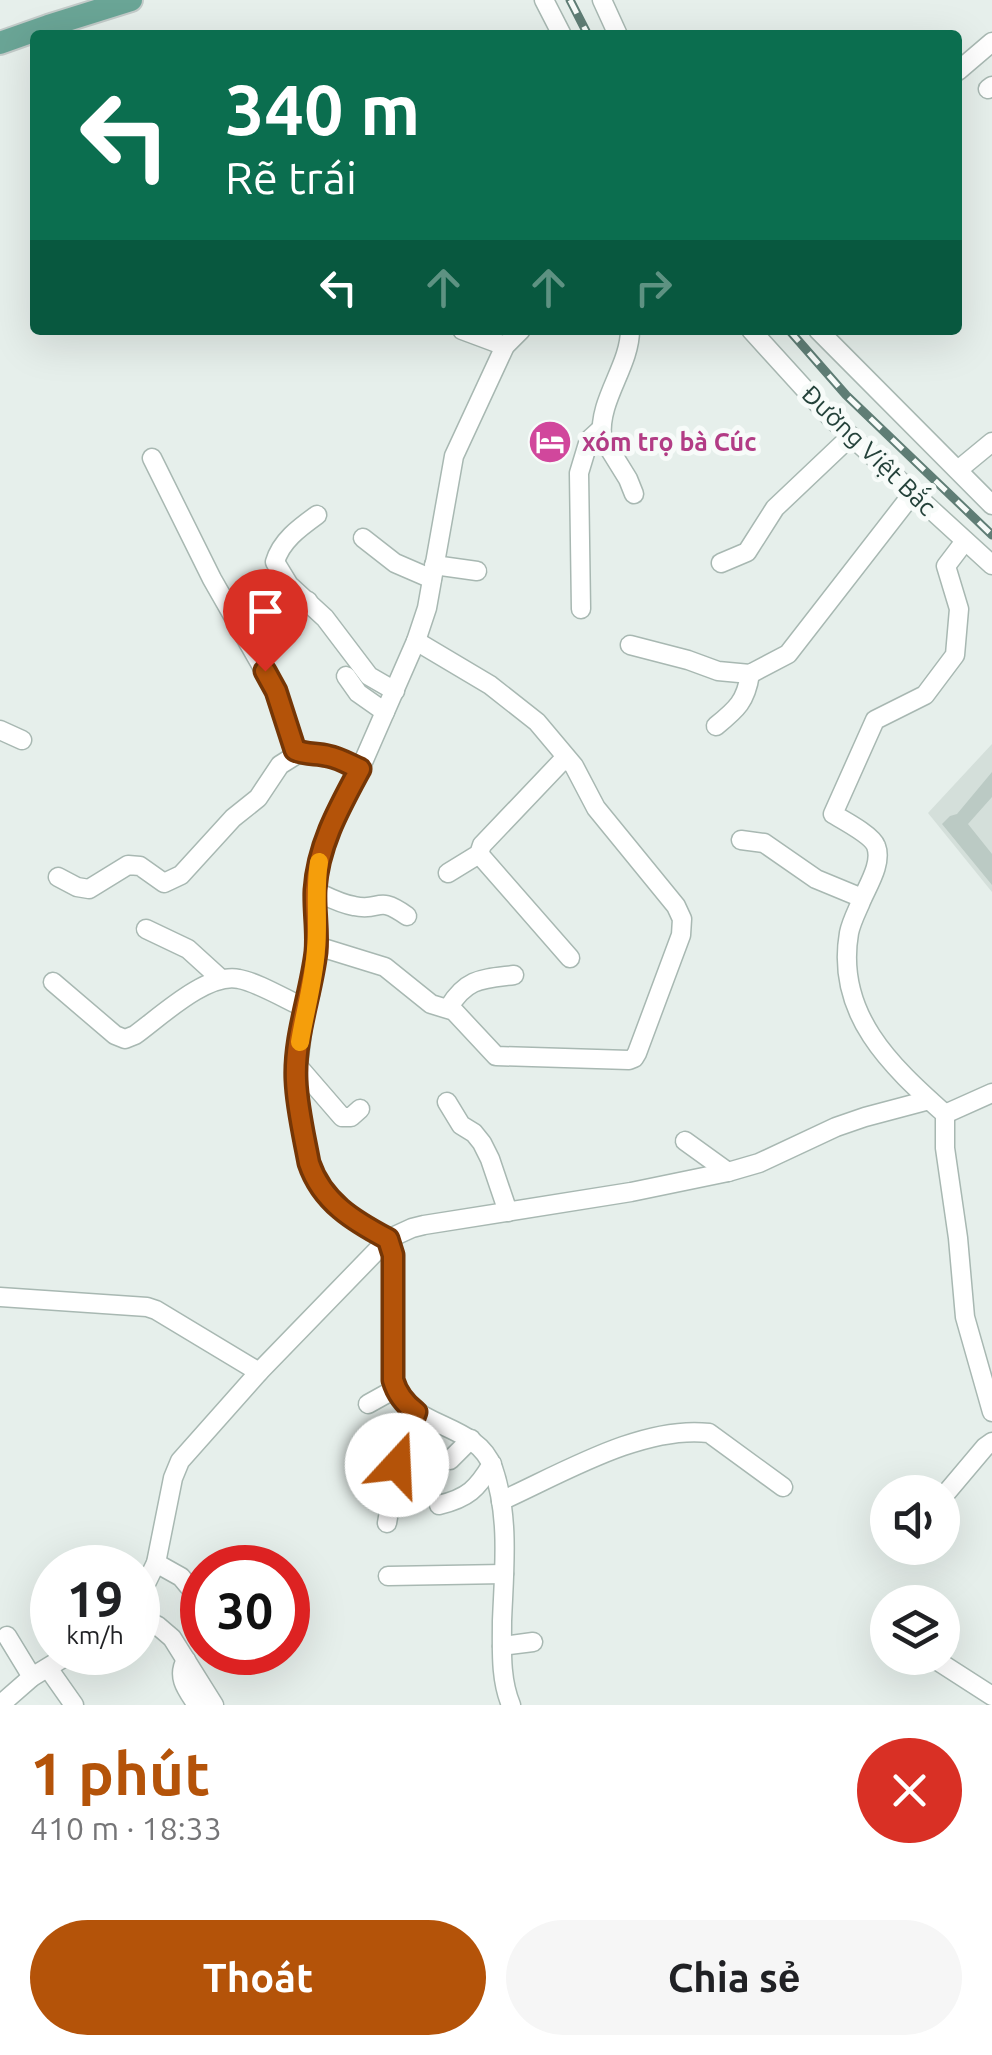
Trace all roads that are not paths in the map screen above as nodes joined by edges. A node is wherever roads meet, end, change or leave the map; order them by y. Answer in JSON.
{"nodes":[{"id":1,"x":132,"y":0,"type":"edge"},
{"id":2,"x":544,"y":0,"type":"edge"},
{"id":3,"x":602,"y":0,"type":"edge"},
{"id":4,"x":37,"y":30,"type":"edge"},
{"id":5,"x":559,"y":30,"type":"edge"},
{"id":6,"x":616,"y":30,"type":"edge"},
{"id":7,"x":30,"y":33,"type":"edge"},
{"id":8,"x":992,"y":42,"type":"edge"},
{"id":9,"x":0,"y":44,"type":"edge"},
{"id":10,"x":962,"y":67,"type":"edge"},
{"id":11,"x":475,"y":335,"type":"edge"},
{"id":12,"x":515,"y":335,"type":"edge"},
{"id":13,"x":630,"y":335,"type":"edge"},
{"id":14,"x":756,"y":335,"type":"edge"},
{"id":15,"x":823,"y":335,"type":"edge"},
{"id":16,"x":505,"y":346,"type":"junction"},
{"id":17,"x":601,"y":430,"type":"junction"},
{"id":18,"x":851,"y":436,"type":"junction"},
{"id":19,"x":992,"y":442,"type":"edge"},
{"id":20,"x":152,"y":458,"type":"dead end"},
{"id":21,"x":958,"y":470,"type":"junction"},
{"id":22,"x":912,"y":493,"type":"junction"},
{"id":23,"x":634,"y":494,"type":"dead end"},
{"id":24,"x":992,"y":505,"type":"edge"},
{"id":25,"x":317,"y":515,"type":"dead end"},
{"id":26,"x":363,"y":538,"type":"dead end"},
{"id":27,"x":965,"y":541,"type":"junction"},
{"id":28,"x":721,"y":564,"type":"dead end"},
{"id":29,"x":992,"y":566,"type":"edge"},
{"id":30,"x":477,"y":571,"type":"dead end"},
{"id":31,"x":433,"y":572,"type":"junction"},
{"id":32,"x":265,"y":592,"type":"dead end"},
{"id":33,"x":308,"y":601,"type":"junction"},
{"id":34,"x":580,"y":609,"type":"dead end"},
{"id":35,"x":416,"y":641,"type":"junction"},
{"id":36,"x":630,"y":645,"type":"dead end"},
{"id":37,"x":750,"y":674,"type":"junction"},
{"id":38,"x":346,"y":676,"type":"dead end"},
{"id":39,"x":395,"y":690,"type":"junction"},
{"id":40,"x":385,"y":712,"type":"junction"},
{"id":41,"x":716,"y":726,"type":"dead end"},
{"id":42,"x":0,"y":730,"type":"edge"},
{"id":43,"x":22,"y":740,"type":"dead end"},
{"id":44,"x":299,"y":753,"type":"junction"},
{"id":45,"x":568,"y":761,"type":"junction"},
{"id":46,"x":360,"y":769,"type":"junction"},
{"id":47,"x":740,"y":840,"type":"dead end"},
{"id":48,"x":480,"y":854,"type":"junction"},
{"id":49,"x":448,"y":873,"type":"dead end"},
{"id":50,"x":58,"y":877,"type":"dead end"},
{"id":51,"x":315,"y":892,"type":"junction"},
{"id":52,"x":862,"y":898,"type":"junction"},
{"id":53,"x":407,"y":916,"type":"dead end"},
{"id":54,"x":146,"y":929,"type":"dead end"},
{"id":55,"x":317,"y":946,"type":"junction"},
{"id":56,"x":570,"y":958,"type":"dead end"},
{"id":57,"x":514,"y":975,"type":"dead end"},
{"id":58,"x":221,"y":979,"type":"junction"},
{"id":59,"x":53,"y":982,"type":"dead end"},
{"id":60,"x":449,"y":1007,"type":"junction"},
{"id":61,"x":305,"y":1008,"type":"junction"},
{"id":62,"x":296,"y":1065,"type":"junction"},
{"id":63,"x":992,"y":1093,"type":"edge"},
{"id":64,"x":929,"y":1100,"type":"junction"},
{"id":65,"x":447,"y":1102,"type":"dead end"},
{"id":66,"x":360,"y":1110,"type":"dead end"},
{"id":67,"x":944,"y":1114,"type":"junction"},
{"id":68,"x":685,"y":1141,"type":"dead end"},
{"id":69,"x":728,"y":1172,"type":"junction"},
{"id":70,"x":508,"y":1212,"type":"junction"},
{"id":71,"x":388,"y":1239,"type":"junction"},
{"id":72,"x":0,"y":1297,"type":"edge"},
{"id":73,"x":259,"y":1372,"type":"junction"},
{"id":74,"x":396,"y":1389,"type":"junction"},
{"id":75,"x":368,"y":1404,"type":"dead end"},
{"id":76,"x":990,"y":1405,"type":"edge"},
{"id":77,"x":416,"y":1412,"type":"junction"},
{"id":78,"x":471,"y":1439,"type":"junction"},
{"id":79,"x":992,"y":1442,"type":"edge"},
{"id":80,"x":450,"y":1460,"type":"dead end"},
{"id":81,"x":492,"y":1464,"type":"junction"},
{"id":82,"x":960,"y":1477,"type":"edge"},
{"id":83,"x":783,"y":1487,"type":"dead end"},
{"id":84,"x":502,"y":1501,"type":"junction"},
{"id":85,"x":439,"y":1505,"type":"dead end"},
{"id":86,"x":387,"y":1523,"type":"dead end"},
{"id":87,"x":160,"y":1545,"type":"edge"},
{"id":88,"x":504,"y":1574,"type":"junction"},
{"id":89,"x":388,"y":1576,"type":"dead end"},
{"id":90,"x":160,"y":1628,"type":"edge"},
{"id":91,"x":7,"y":1636,"type":"dead end"},
{"id":92,"x":533,"y":1642,"type":"dead end"},
{"id":93,"x":502,"y":1646,"type":"junction"},
{"id":94,"x":180,"y":1651,"type":"edge"},
{"id":95,"x":30,"y":1662,"type":"edge"},
{"id":96,"x":37,"y":1675,"type":"edge"},
{"id":97,"x":42,"y":1675,"type":"edge"},
{"id":98,"x":181,"y":1675,"type":"edge"},
{"id":99,"x":195,"y":1675,"type":"edge"},
{"id":100,"x":959,"y":1675,"type":"edge"},
{"id":101,"x":992,"y":1696,"type":"edge"},
{"id":102,"x":1,"y":1700,"type":"edge"},
{"id":103,"x":74,"y":1705,"type":"edge"},
{"id":104,"x":197,"y":1705,"type":"edge"},
{"id":105,"x":214,"y":1705,"type":"edge"},
{"id":106,"x":511,"y":1705,"type":"edge"}],
"edges":[{"from":1,"to":4,"type":"main road"},
{"from":2,"to":5,"type":"street"},
{"from":3,"to":6,"type":"street"},
{"from":7,"to":9,"type":"main road"},
{"from":8,"to":10,"type":"street"},
{"from":11,"to":16,"type":"street"},
{"from":12,"to":16,"type":"street"},
{"from":13,"to":17,"type":"street"},
{"from":14,"to":18,"type":"street","name":"Đường Việt Bắc"},
{"from":15,"to":21,"type":"street"},
{"from":16,"to":31,"type":"street"},
{"from":17,"to":23,"type":"street"},
{"from":17,"to":34,"type":"street"},
{"from":18,"to":22,"type":"street","name":"Đường Việt Bắc"},
{"from":18,"to":28,"type":"street"},
{"from":19,"to":21,"type":"street"},
{"from":20,"to":44,"type":"street"},
{"from":21,"to":24,"type":"street"},
{"from":22,"to":27,"type":"street","name":"Đường Việt Bắc"},
{"from":22,"to":37,"type":"street"},
{"from":25,"to":33,"type":"street"},
{"from":26,"to":31,"type":"street"},
{"from":27,"to":29,"type":"street","name":"Đường Việt Bắc"},
{"from":27,"to":52,"type":"street"},
{"from":30,"to":31,"type":"street"},
{"from":31,"to":35,"type":"street"},
{"from":32,"to":33,"type":"street"},
{"from":33,"to":39,"type":"street"},
{"from":35,"to":39,"type":"street"},
{"from":35,"to":45,"type":"street"},
{"from":36,"to":37,"type":"street"},
{"from":37,"to":41,"type":"street"},
{"from":38,"to":40,"type":"street"},
{"from":39,"to":40,"type":"street"},
{"from":40,"to":46,"type":"street"},
{"from":42,"to":43,"type":"street"},
{"from":44,"to":46,"type":"street"},
{"from":44,"to":50,"type":"street"},
{"from":45,"to":48,"type":"street"},
{"from":45,"to":60,"type":"street"},
{"from":46,"to":51,"type":"street"},
{"from":47,"to":52,"type":"street"},
{"from":48,"to":49,"type":"street"},
{"from":48,"to":56,"type":"street"},
{"from":51,"to":53,"type":"street"},
{"from":51,"to":55,"type":"street"},
{"from":52,"to":64,"type":"street"},
{"from":54,"to":58,"type":"street"},
{"from":55,"to":60,"type":"street"},
{"from":55,"to":61,"type":"street"},
{"from":57,"to":60,"type":"street"},
{"from":58,"to":59,"type":"street"},
{"from":58,"to":61,"type":"street"},
{"from":61,"to":62,"type":"street"},
{"from":62,"to":66,"type":"street"},
{"from":62,"to":71,"type":"street"},
{"from":63,"to":67,"type":"street"},
{"from":64,"to":67,"type":"street"},
{"from":64,"to":69,"type":"street"},
{"from":65,"to":70,"type":"street"},
{"from":67,"to":76,"type":"street"},
{"from":68,"to":69,"type":"street"},
{"from":69,"to":70,"type":"street"},
{"from":70,"to":71,"type":"street"},
{"from":71,"to":73,"type":"street"},
{"from":71,"to":74,"type":"street"},
{"from":72,"to":73,"type":"street"},
{"from":73,"to":87,"type":"street"},
{"from":74,"to":75,"type":"street"},
{"from":74,"to":77,"type":"street"},
{"from":77,"to":78,"type":"street"},
{"from":77,"to":86,"type":"street"},
{"from":78,"to":80,"type":"street"},
{"from":78,"to":81,"type":"street"},
{"from":79,"to":82,"type":"street"},
{"from":81,"to":84,"type":"street"},
{"from":81,"to":85,"type":"street"},
{"from":83,"to":84,"type":"street"},
{"from":84,"to":88,"type":"street"},
{"from":88,"to":89,"type":"street"},
{"from":88,"to":93,"type":"street"},
{"from":90,"to":94,"type":"street"},
{"from":91,"to":95,"type":"street"},
{"from":92,"to":93,"type":"street"},
{"from":93,"to":106,"type":"street"},
{"from":96,"to":102,"type":"street"},
{"from":97,"to":103,"type":"street"},
{"from":98,"to":104,"type":"street"},
{"from":99,"to":105,"type":"street"},
{"from":100,"to":101,"type":"street"}]}
